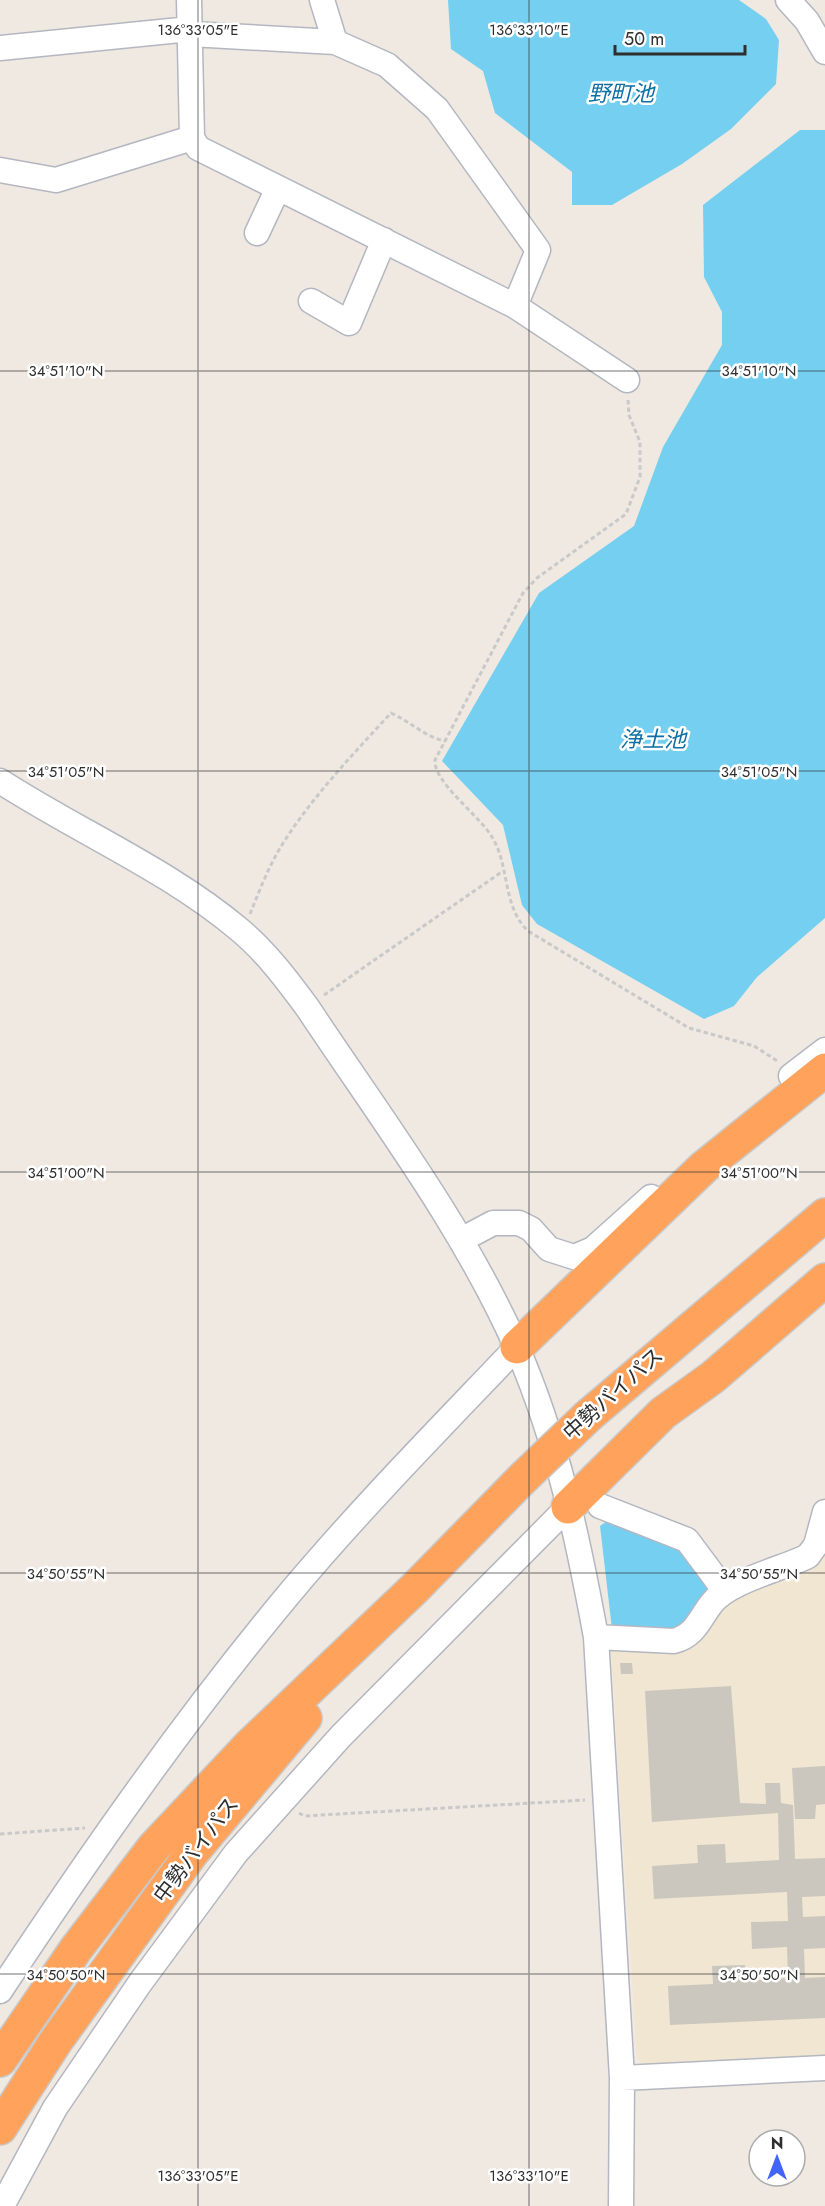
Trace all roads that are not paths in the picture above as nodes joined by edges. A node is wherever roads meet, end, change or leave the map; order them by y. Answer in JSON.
{"nodes":[{"id":1,"x":189,"y":0,"type":"edge"},
{"id":2,"x":322,"y":0,"type":"edge"},
{"id":3,"x":788,"y":0,"type":"edge"},
{"id":4,"x":190,"y":31,"type":"junction"},
{"id":5,"x":335,"y":42,"type":"junction"},
{"id":6,"x":0,"y":48,"type":"edge"},
{"id":7,"x":825,"y":52,"type":"edge"},
{"id":8,"x":192,"y":138,"type":"junction"},
{"id":9,"x":0,"y":170,"type":"edge"},
{"id":10,"x":278,"y":188,"type":"junction"},
{"id":11,"x":257,"y":233,"type":"dead end"},
{"id":12,"x":384,"y":240,"type":"junction"},
{"id":13,"x":311,"y":301,"type":"dead end"},
{"id":14,"x":515,"y":306,"type":"junction"},
{"id":15,"x":627,"y":380,"type":"road end"},
{"id":16,"x":0,"y":781,"type":"edge"},
{"id":17,"x":825,"y":1050,"type":"edge"},
{"id":18,"x":810,"y":1072,"type":"edge"},
{"id":19,"x":825,"y":1215,"type":"edge"},
{"id":20,"x":461,"y":1240,"type":"junction"},
{"id":21,"x":825,"y":1280,"type":"edge"},
{"id":22,"x":517,"y":1347,"type":"junction"},
{"id":23,"x":600,"y":1506,"type":"dead end"},
{"id":24,"x":568,"y":1507,"type":"junction"},
{"id":25,"x":825,"y":1512,"type":"edge"},
{"id":26,"x":415,"y":1588,"type":"junction"},
{"id":27,"x":725,"y":1591,"type":"junction"},
{"id":28,"x":596,"y":1637,"type":"junction"},
{"id":29,"x":0,"y":1991,"type":"edge"},
{"id":30,"x":0,"y":2060,"type":"edge"},
{"id":31,"x":825,"y":2068,"type":"edge"},
{"id":32,"x":622,"y":2078,"type":"junction"},
{"id":33,"x":0,"y":2128,"type":"edge"},
{"id":34,"x":2,"y":2206,"type":"edge"},
{"id":35,"x":621,"y":2206,"type":"edge"}],
"edges":[{"from":1,"to":4,"type":"street"},
{"from":2,"to":5,"type":"street"},
{"from":3,"to":7,"type":"street"},
{"from":4,"to":5,"type":"street"},
{"from":4,"to":6,"type":"street"},
{"from":4,"to":8,"type":"street"},
{"from":5,"to":14,"type":"street"},
{"from":8,"to":9,"type":"street"},
{"from":8,"to":10,"type":"street"},
{"from":10,"to":11,"type":"street"},
{"from":10,"to":12,"type":"street"},
{"from":12,"to":13,"type":"street"},
{"from":12,"to":14,"type":"street"},
{"from":14,"to":15,"type":"street"},
{"from":16,"to":20,"type":"street"},
{"from":17,"to":18,"type":"street"},
{"from":18,"to":20,"type":"street"},
{"from":18,"to":22,"type":"highway"},
{"from":19,"to":26,"type":"highway","name":"中勢バイパス","bridge":true},
{"from":20,"to":22,"type":"street"},
{"from":21,"to":24,"type":"highway"},
{"from":22,"to":24,"type":"street"},
{"from":22,"to":29,"type":"street"},
{"from":23,"to":27,"type":"street"},
{"from":24,"to":28,"type":"street"},
{"from":24,"to":34,"type":"street"},
{"from":25,"to":27,"type":"street"},
{"from":26,"to":30,"type":"highway","name":"中勢バイパス"},
{"from":26,"to":33,"type":"highway","name":"中勢バイパス"},
{"from":27,"to":28,"type":"street"},
{"from":28,"to":32,"type":"street"},
{"from":31,"to":32,"type":"street"},
{"from":32,"to":35,"type":"street"}]}
